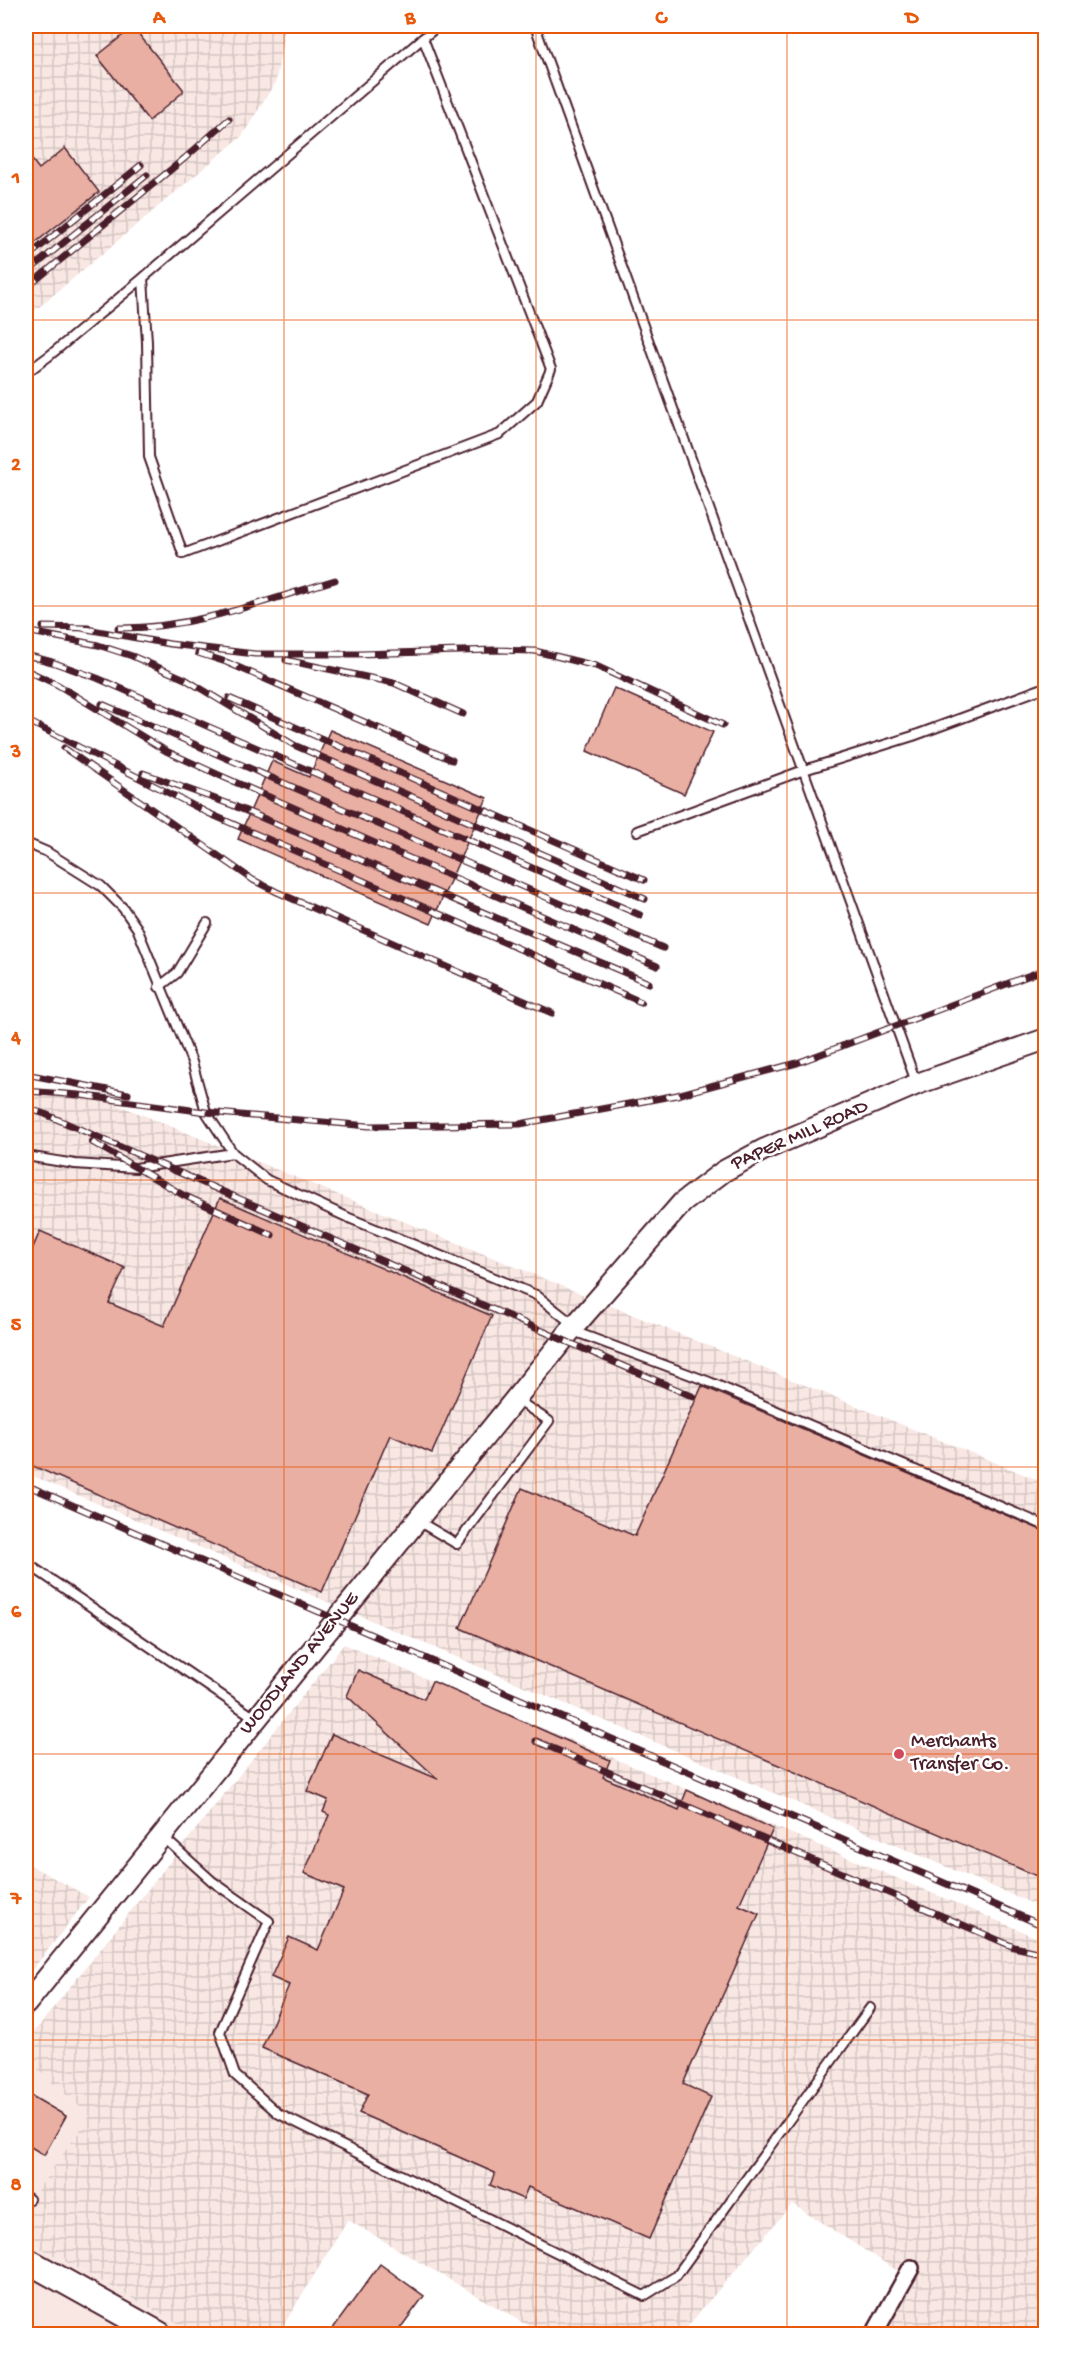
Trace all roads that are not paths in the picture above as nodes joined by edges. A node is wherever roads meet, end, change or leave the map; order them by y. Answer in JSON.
{"nodes":[{"id":1,"x":438,"y":26,"type":"edge"},
{"id":2,"x":535,"y":26,"type":"edge"},
{"id":3,"x":423,"y":38,"type":"junction"},
{"id":4,"x":143,"y":278,"type":"junction"},
{"id":5,"x":26,"y":373,"type":"edge"},
{"id":6,"x":1046,"y":687,"type":"edge"},
{"id":7,"x":804,"y":770,"type":"junction"},
{"id":8,"x":637,"y":831,"type":"dead end"},
{"id":9,"x":26,"y":843,"type":"edge"},
{"id":10,"x":207,"y":923,"type":"dead end"},
{"id":11,"x":159,"y":987,"type":"junction"},
{"id":12,"x":1046,"y":1038,"type":"edge"},
{"id":13,"x":917,"y":1084,"type":"junction"},
{"id":14,"x":233,"y":1153,"type":"junction"},
{"id":15,"x":26,"y":1156,"type":"edge"},
{"id":16,"x":573,"y":1328,"type":"junction"},
{"id":17,"x":515,"y":1399,"type":"junction"},
{"id":18,"x":417,"y":1520,"type":"junction"},
{"id":19,"x":1046,"y":1526,"type":"edge"},
{"id":20,"x":28,"y":1564,"type":"dead end"},
{"id":21,"x":256,"y":1718,"type":"junction"},
{"id":22,"x":161,"y":1835,"type":"junction"},
{"id":23,"x":26,"y":2004,"type":"edge"},
{"id":24,"x":870,"y":2008,"type":"dead end"},
{"id":25,"x":26,"y":2259,"type":"edge"},
{"id":26,"x":911,"y":2268,"type":"dead end"},
{"id":27,"x":159,"y":2334,"type":"edge"},
{"id":28,"x":874,"y":2334,"type":"edge"}],
"edges":[{"from":1,"to":3,"type":"lane"},
{"from":2,"to":7,"type":"lane"},
{"from":3,"to":4,"type":"lane"},
{"from":3,"to":4,"type":"lane"},
{"from":4,"to":5,"type":"lane"},
{"from":6,"to":7,"type":"lane"},
{"from":7,"to":8,"type":"lane"},
{"from":7,"to":13,"type":"lane"},
{"from":9,"to":11,"type":"lane"},
{"from":10,"to":11,"type":"lane"},
{"from":11,"to":14,"type":"lane"},
{"from":12,"to":13,"type":"street","name":"PAPER MILL ROAD"},
{"from":13,"to":16,"type":"street","name":"PAPER MILL ROAD"},
{"from":14,"to":15,"type":"lane"},
{"from":14,"to":16,"type":"lane"},
{"from":16,"to":17,"type":"street","name":"WOODLAND AVENUE"},
{"from":16,"to":19,"type":"lane"},
{"from":17,"to":18,"type":"street","name":"WOODLAND AVENUE"},
{"from":17,"to":18,"type":"lane"},
{"from":18,"to":21,"type":"street","name":"WOODLAND AVENUE"},
{"from":20,"to":21,"type":"lane"},
{"from":21,"to":22,"type":"street","name":"WOODLAND AVENUE"},
{"from":22,"to":23,"type":"street","name":"WOODLAND AVENUE"},
{"from":22,"to":24,"type":"lane"},
{"from":25,"to":27,"type":"main road"},
{"from":26,"to":28,"type":"street"}]}
